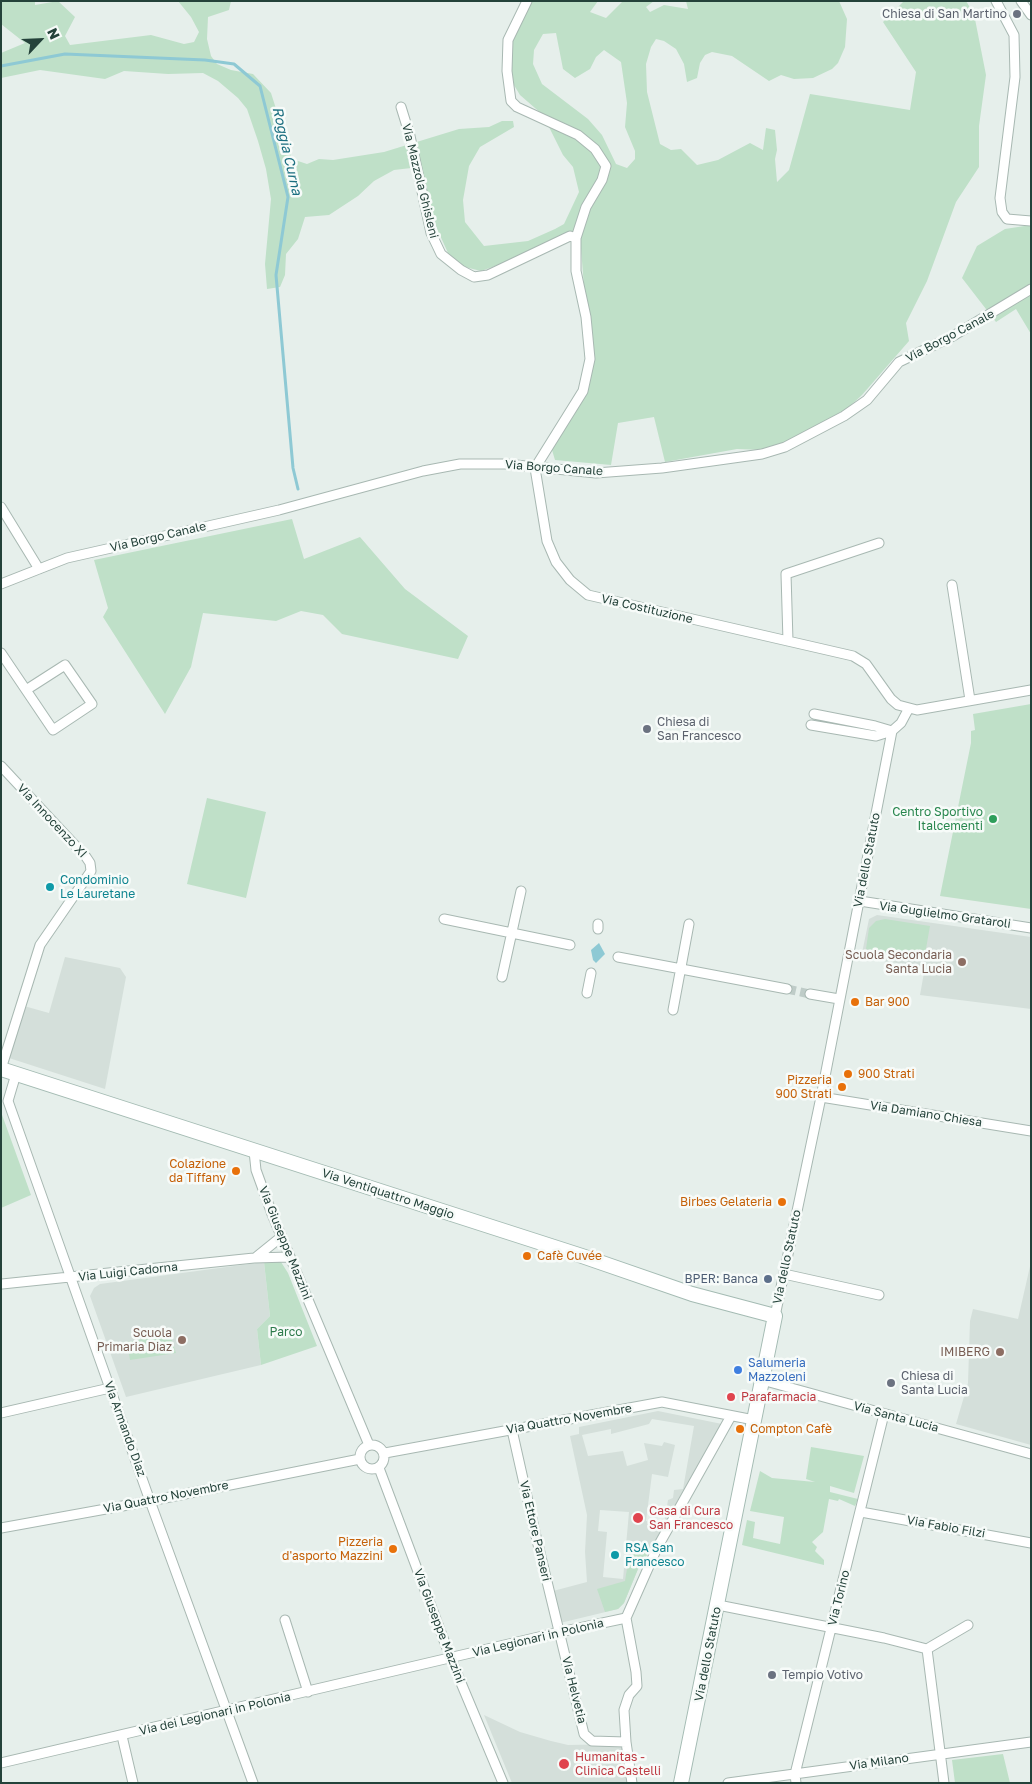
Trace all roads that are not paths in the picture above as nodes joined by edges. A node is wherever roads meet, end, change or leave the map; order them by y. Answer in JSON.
{"nodes":[{"id":1,"x":527,"y":1,"type":"edge"},
{"id":2,"x":996,"y":1,"type":"edge"},
{"id":3,"x":1021,"y":1,"type":"edge"},
{"id":4,"x":1031,"y":15,"type":"edge"},
{"id":5,"x":401,"y":107,"type":"dead end"},
{"id":6,"x":1031,"y":221,"type":"edge"},
{"id":7,"x":576,"y":238,"type":"junction"},
{"id":8,"x":1031,"y":289,"type":"edge"},
{"id":9,"x":535,"y":468,"type":"junction"},
{"id":10,"x":1,"y":507,"type":"edge"},
{"id":11,"x":879,"y":542,"type":"dead end"},
{"id":12,"x":39,"y":569,"type":"junction"},
{"id":13,"x":1,"y":584,"type":"edge"},
{"id":14,"x":952,"y":585,"type":"dead end"},
{"id":15,"x":788,"y":641,"type":"junction"},
{"id":16,"x":1,"y":653,"type":"edge"},
{"id":17,"x":26,"y":690,"type":"junction"},
{"id":18,"x":1031,"y":690,"type":"edge"},
{"id":19,"x":970,"y":700,"type":"junction"},
{"id":20,"x":909,"y":708,"type":"junction"},
{"id":21,"x":814,"y":714,"type":"dead end"},
{"id":22,"x":811,"y":725,"type":"dead end"},
{"id":23,"x":892,"y":732,"type":"junction"},
{"id":24,"x":1,"y":766,"type":"edge"},
{"id":25,"x":521,"y":891,"type":"dead end"},
{"id":26,"x":860,"y":901,"type":"junction"},
{"id":27,"x":444,"y":919,"type":"dead end"},
{"id":28,"x":689,"y":924,"type":"dead end"},
{"id":29,"x":1031,"y":928,"type":"edge"},
{"id":30,"x":512,"y":933,"type":"junction"},
{"id":31,"x":570,"y":945,"type":"dead end"},
{"id":32,"x":618,"y":957,"type":"dead end"},
{"id":33,"x":680,"y":970,"type":"junction"},
{"id":34,"x":591,"y":973,"type":"dead end"},
{"id":35,"x":502,"y":976,"type":"dead end"},
{"id":36,"x":787,"y":989,"type":"tunnel mouth"},
{"id":37,"x":587,"y":993,"type":"dead end"},
{"id":38,"x":810,"y":994,"type":"tunnel mouth"},
{"id":39,"x":839,"y":999,"type":"junction"},
{"id":40,"x":673,"y":1010,"type":"dead end"},
{"id":41,"x":1,"y":1069,"type":"edge"},
{"id":42,"x":16,"y":1074,"type":"junction"},
{"id":43,"x":821,"y":1097,"type":"junction"},
{"id":44,"x":1031,"y":1131,"type":"edge"},
{"id":45,"x":254,"y":1151,"type":"junction"},
{"id":46,"x":281,"y":1237,"type":"junction"},
{"id":47,"x":289,"y":1257,"type":"junction"},
{"id":48,"x":254,"y":1258,"type":"junction"},
{"id":49,"x":784,"y":1274,"type":"junction"},
{"id":50,"x":72,"y":1279,"type":"junction"},
{"id":51,"x":2,"y":1284,"type":"edge"},
{"id":52,"x":879,"y":1295,"type":"dead end"},
{"id":53,"x":775,"y":1316,"type":"junction"},
{"id":54,"x":762,"y":1380,"type":"junction"},
{"id":55,"x":110,"y":1388,"type":"junction"},
{"id":56,"x":1,"y":1413,"type":"edge"},
{"id":57,"x":884,"y":1414,"type":"junction"},
{"id":58,"x":731,"y":1416,"type":"junction"},
{"id":59,"x":754,"y":1420,"type":"junction"},
{"id":60,"x":512,"y":1430,"type":"junction"},
{"id":61,"x":369,"y":1445,"type":"junction"},
{"id":62,"x":384,"y":1453,"type":"junction"},
{"id":63,"x":1031,"y":1454,"type":"edge"},
{"id":64,"x":360,"y":1459,"type":"junction"},
{"id":65,"x":379,"y":1468,"type":"junction"},
{"id":66,"x":150,"y":1501,"type":"junction"},
{"id":67,"x":861,"y":1512,"type":"junction"},
{"id":68,"x":1,"y":1528,"type":"edge"},
{"id":69,"x":1031,"y":1543,"type":"edge"},
{"id":70,"x":718,"y":1605,"type":"junction"},
{"id":71,"x":626,"y":1618,"type":"junction"},
{"id":72,"x":284,"y":1620,"type":"dead end"},
{"id":73,"x":968,"y":1625,"type":"dead end"},
{"id":74,"x":832,"y":1627,"type":"junction"},
{"id":75,"x":560,"y":1632,"type":"junction"},
{"id":76,"x":927,"y":1649,"type":"junction"},
{"id":77,"x":451,"y":1658,"type":"junction"},
{"id":78,"x":308,"y":1692,"type":"junction"},
{"id":79,"x":228,"y":1711,"type":"junction"},
{"id":80,"x":122,"y":1736,"type":"junction"},
{"id":81,"x":626,"y":1742,"type":"junction"},
{"id":82,"x":1031,"y":1742,"type":"edge"},
{"id":83,"x":940,"y":1754,"type":"junction"},
{"id":84,"x":1,"y":1763,"type":"edge"},
{"id":85,"x":796,"y":1778,"type":"edge"},
{"id":86,"x":134,"y":1783,"type":"edge"},
{"id":87,"x":253,"y":1783,"type":"edge"},
{"id":88,"x":503,"y":1783,"type":"edge"},
{"id":89,"x":632,"y":1783,"type":"edge"},
{"id":90,"x":681,"y":1783,"type":"edge"},
{"id":91,"x":728,"y":1783,"type":"edge"},
{"id":92,"x":944,"y":1783,"type":"edge"}],
"edges":[{"from":1,"to":7,"type":"street"},
{"from":2,"to":6,"type":"street"},
{"from":3,"to":4,"type":"street"},
{"from":5,"to":7,"type":"street","name":"Via Mazzola Ghisleni"},
{"from":7,"to":9,"type":"street"},
{"from":8,"to":9,"type":"street","name":"Via Borgo Canale"},
{"from":9,"to":12,"type":"street","name":"Via Borgo Canale"},
{"from":9,"to":15,"type":"street","name":"Via Costituzione"},
{"from":10,"to":12,"type":"street"},
{"from":11,"to":15,"type":"street"},
{"from":12,"to":13,"type":"street","name":"Via Borgo Canale"},
{"from":14,"to":19,"type":"street"},
{"from":15,"to":20,"type":"street","name":"Via Costituzione"},
{"from":16,"to":17,"type":"street"},
{"from":17,"to":17,"type":"street"},
{"from":18,"to":19,"type":"street"},
{"from":19,"to":20,"type":"street"},
{"from":20,"to":23,"type":"street","name":"Via dello Statuto"},
{"from":21,"to":23,"type":"street"},
{"from":22,"to":23,"type":"street"},
{"from":23,"to":26,"type":"street","name":"Via dello Statuto"},
{"from":24,"to":41,"type":"street","name":"Via Innocenzo XI"},
{"from":25,"to":30,"type":"street"},
{"from":26,"to":29,"type":"street","name":"Via Guglielmo Grataroli"},
{"from":26,"to":39,"type":"street","name":"Via dello Statuto"},
{"from":27,"to":30,"type":"street"},
{"from":28,"to":33,"type":"street"},
{"from":30,"to":31,"type":"street"},
{"from":30,"to":35,"type":"street"},
{"from":32,"to":33,"type":"street"},
{"from":33,"to":36,"type":"street"},
{"from":33,"to":40,"type":"street"},
{"from":34,"to":37,"type":"street"},
{"from":38,"to":39,"type":"street"},
{"from":39,"to":43,"type":"street","name":"Via dello Statuto"},
{"from":41,"to":42,"type":"street","name":"Via Ventiquattro Maggio"},
{"from":42,"to":45,"type":"street","name":"Via Ventiquattro Maggio"},
{"from":42,"to":50,"type":"street","name":"Via Armando Diaz"},
{"from":43,"to":44,"type":"street","name":"Via Damiano Chiesa"},
{"from":43,"to":49,"type":"street","name":"Via dello Statuto"},
{"from":45,"to":46,"type":"street","name":"Via Giuseppe Mazzini"},
{"from":45,"to":53,"type":"street","name":"Via Ventiquattro Maggio"},
{"from":46,"to":47,"type":"street","name":"Via Giuseppe Mazzini"},
{"from":46,"to":48,"type":"street","name":"Via Luigi Cadorna"},
{"from":47,"to":48,"type":"street","name":"Via Luigi Cadorna"},
{"from":47,"to":61,"type":"street","name":"Via Giuseppe Mazzini"},
{"from":48,"to":50,"type":"street","name":"Via Luigi Cadorna"},
{"from":49,"to":52,"type":"street"},
{"from":49,"to":53,"type":"street","name":"Via dello Statuto"},
{"from":50,"to":51,"type":"street","name":"Via Luigi Cadorna"},
{"from":50,"to":55,"type":"street","name":"Via Armando Diaz"},
{"from":53,"to":54,"type":"street","name":"Via dello Statuto"},
{"from":54,"to":57,"type":"street","name":"Via Santa Lucia"},
{"from":54,"to":59,"type":"street","name":"Via dello Statuto"},
{"from":55,"to":56,"type":"street"},
{"from":55,"to":66,"type":"street","name":"Via Armando Diaz"},
{"from":57,"to":63,"type":"street","name":"Via Santa Lucia"},
{"from":57,"to":67,"type":"street","name":"Via Torino"},
{"from":58,"to":59,"type":"street","name":"Via Quattro Novembre"},
{"from":58,"to":60,"type":"street","name":"Via Quattro Novembre"},
{"from":58,"to":71,"type":"street"},
{"from":59,"to":70,"type":"street","name":"Via dello Statuto"},
{"from":60,"to":62,"type":"street","name":"Via Quattro Novembre"},
{"from":60,"to":75,"type":"street","name":"Via Ettore Panseri"},
{"from":61,"to":62,"type":"street"},
{"from":61,"to":64,"type":"street"},
{"from":62,"to":65,"type":"street"},
{"from":64,"to":65,"type":"street"},
{"from":64,"to":66,"type":"street","name":"Via Quattro Novembre"},
{"from":65,"to":77,"type":"street","name":"Via Giuseppe Mazzini"},
{"from":66,"to":68,"type":"street","name":"Via Quattro Novembre"},
{"from":66,"to":79,"type":"street","name":"Via Armando Diaz"},
{"from":67,"to":69,"type":"street","name":"Via Fabio Filzi"},
{"from":67,"to":74,"type":"street","name":"Via Torino"},
{"from":70,"to":74,"type":"street"},
{"from":70,"to":90,"type":"street","name":"Via dello Statuto"},
{"from":71,"to":75,"type":"street","name":"Via Legionari in Polonia"},
{"from":71,"to":81,"type":"street"},
{"from":72,"to":78,"type":"street","name":"Via dei Legionari in Polonia"},
{"from":73,"to":76,"type":"street"},
{"from":74,"to":76,"type":"street"},
{"from":74,"to":85,"type":"street","name":"Via Torino"},
{"from":75,"to":77,"type":"street","name":"Via Legionari in Polonia"},
{"from":75,"to":81,"type":"street","name":"Via Helvetia"},
{"from":76,"to":83,"type":"street"},
{"from":77,"to":78,"type":"street","name":"Via dei Legionari in Polonia"},
{"from":77,"to":88,"type":"street","name":"Via Giuseppe Mazzini"},
{"from":78,"to":79,"type":"street","name":"Via dei Legionari in Polonia"},
{"from":79,"to":80,"type":"street","name":"Via dei Legionari in Polonia"},
{"from":79,"to":87,"type":"street","name":"Via Armando Diaz"},
{"from":80,"to":84,"type":"street","name":"Via dei Legionari in Polonia"},
{"from":80,"to":86,"type":"street","name":"Via dei Legionari in Polonia"},
{"from":81,"to":89,"type":"street"},
{"from":82,"to":83,"type":"street","name":"Via Milano"},
{"from":83,"to":85,"type":"street","name":"Via Milano"},
{"from":83,"to":92,"type":"street"},
{"from":85,"to":91,"type":"street","name":"Via Milano"}]}
